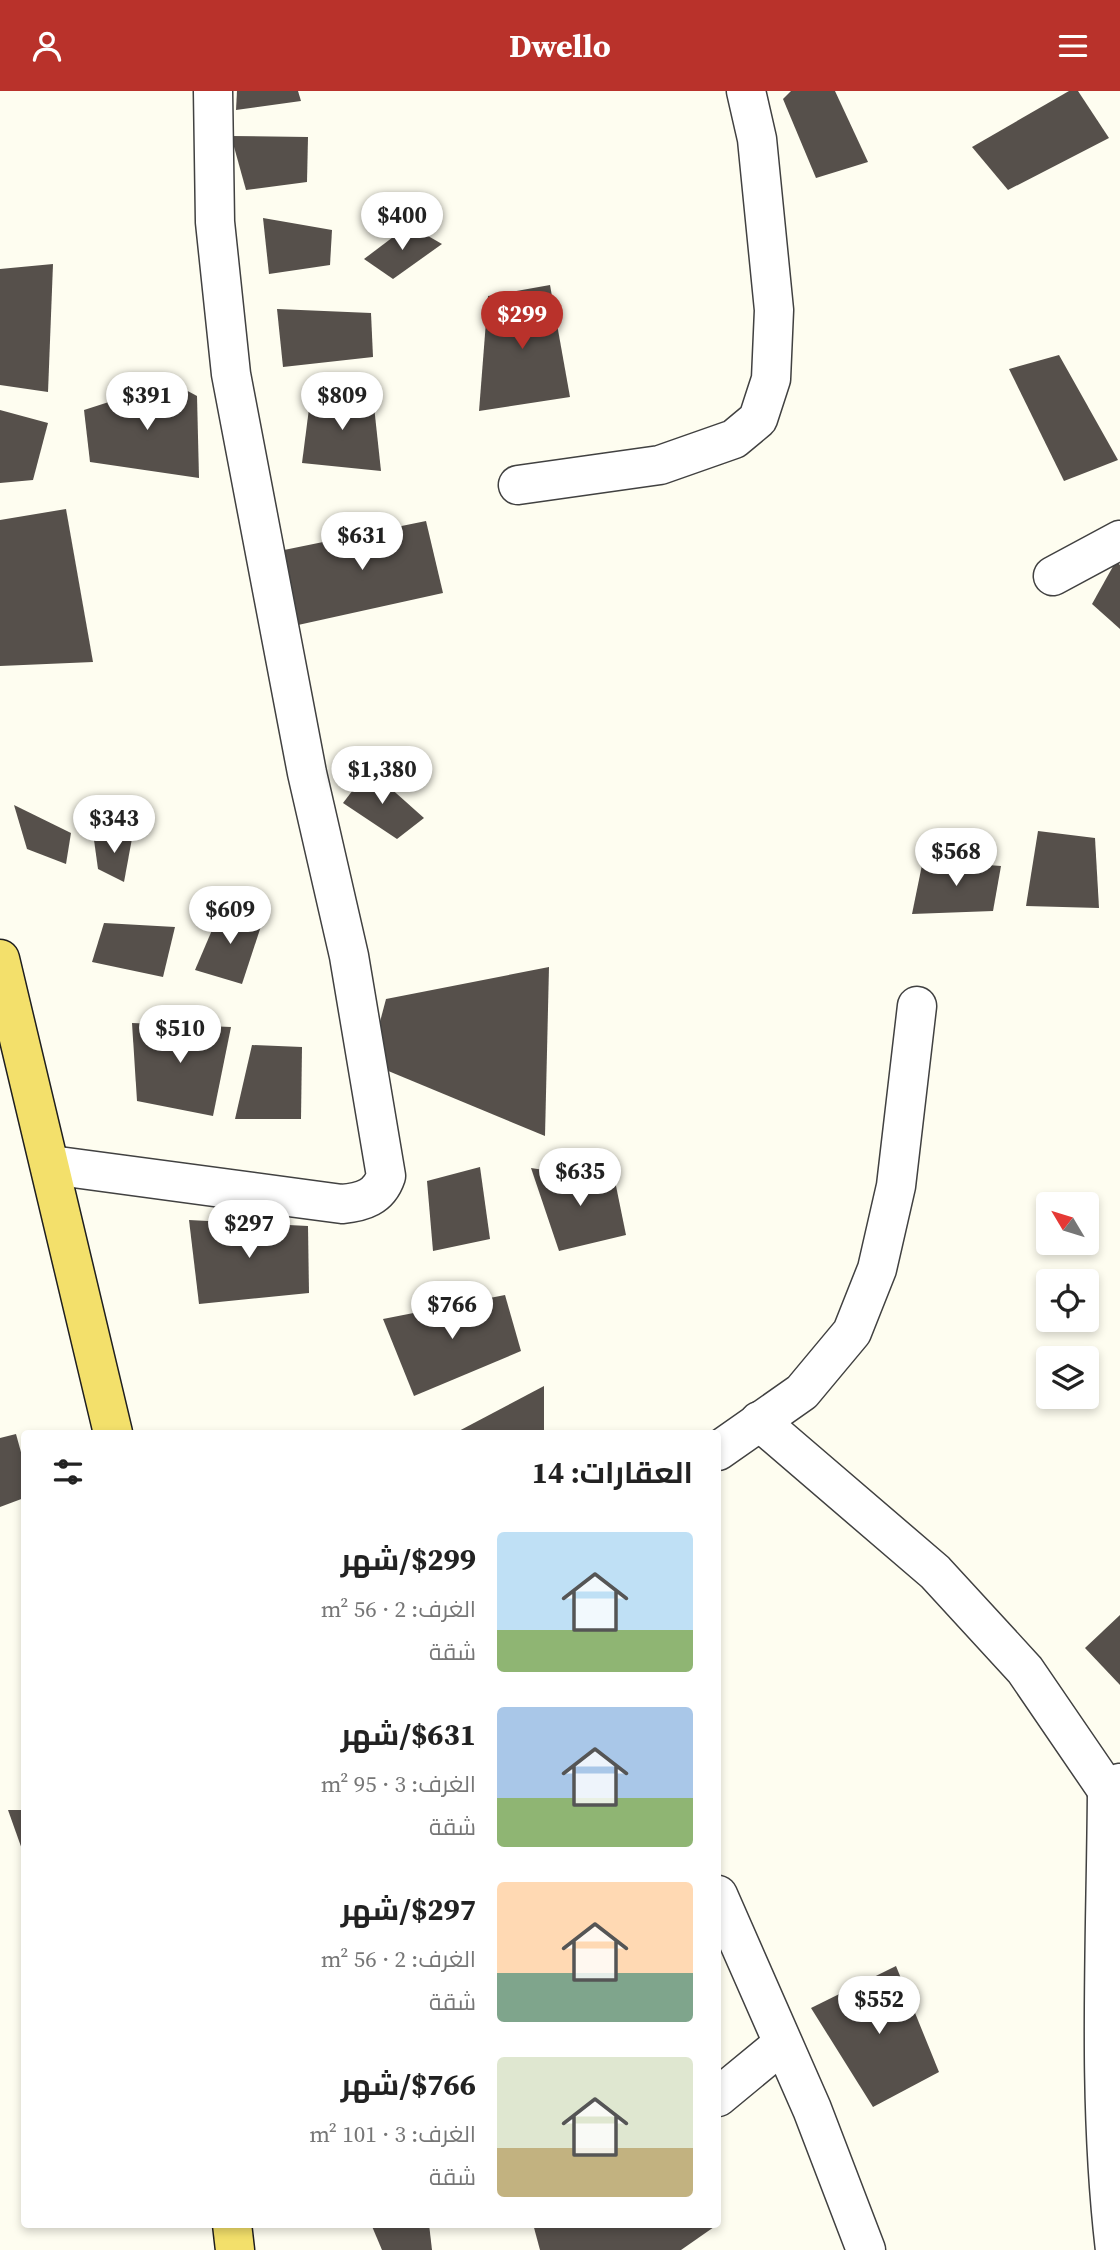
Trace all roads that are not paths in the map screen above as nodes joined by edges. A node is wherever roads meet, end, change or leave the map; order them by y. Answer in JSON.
{"nodes":[{"id":1,"x":213,"y":91,"type":"edge"},
{"id":2,"x":746,"y":91,"type":"edge"},
{"id":3,"x":517,"y":485,"type":"dead end"},
{"id":4,"x":1120,"y":540,"type":"edge"},
{"id":5,"x":1054,"y":576,"type":"dead end"},
{"id":6,"x":0,"y":959,"type":"edge"},
{"id":7,"x":917,"y":1006,"type":"dead end"},
{"id":8,"x":13,"y":1064,"type":"edge"},
{"id":9,"x":51,"y":1165,"type":"junction"},
{"id":10,"x":759,"y":1421,"type":"junction"},
{"id":11,"x":112,"y":1430,"type":"edge"},
{"id":12,"x":721,"y":1449,"type":"edge"},
{"id":13,"x":1113,"y":1787,"type":"edge"},
{"id":14,"x":721,"y":1902,"type":"edge"},
{"id":15,"x":781,"y":2045,"type":"junction"},
{"id":16,"x":721,"y":2095,"type":"edge"},
{"id":17,"x":232,"y":2228,"type":"edge"},
{"id":18,"x":235,"y":2250,"type":"edge"},
{"id":19,"x":866,"y":2250,"type":"edge"},
{"id":20,"x":1115,"y":2250,"type":"edge"}],
"edges":[{"from":1,"to":9,"type":"street"},
{"from":2,"to":3,"type":"street"},
{"from":4,"to":5,"type":"street"},
{"from":6,"to":8,"type":"main road"},
{"from":7,"to":10,"type":"street"},
{"from":8,"to":9,"type":"main road"},
{"from":9,"to":11,"type":"main road"},
{"from":10,"to":12,"type":"street"},
{"from":10,"to":13,"type":"street"},
{"from":13,"to":20,"type":"street"},
{"from":14,"to":15,"type":"street"},
{"from":15,"to":16,"type":"street"},
{"from":15,"to":19,"type":"street"},
{"from":17,"to":18,"type":"main road"}]}
